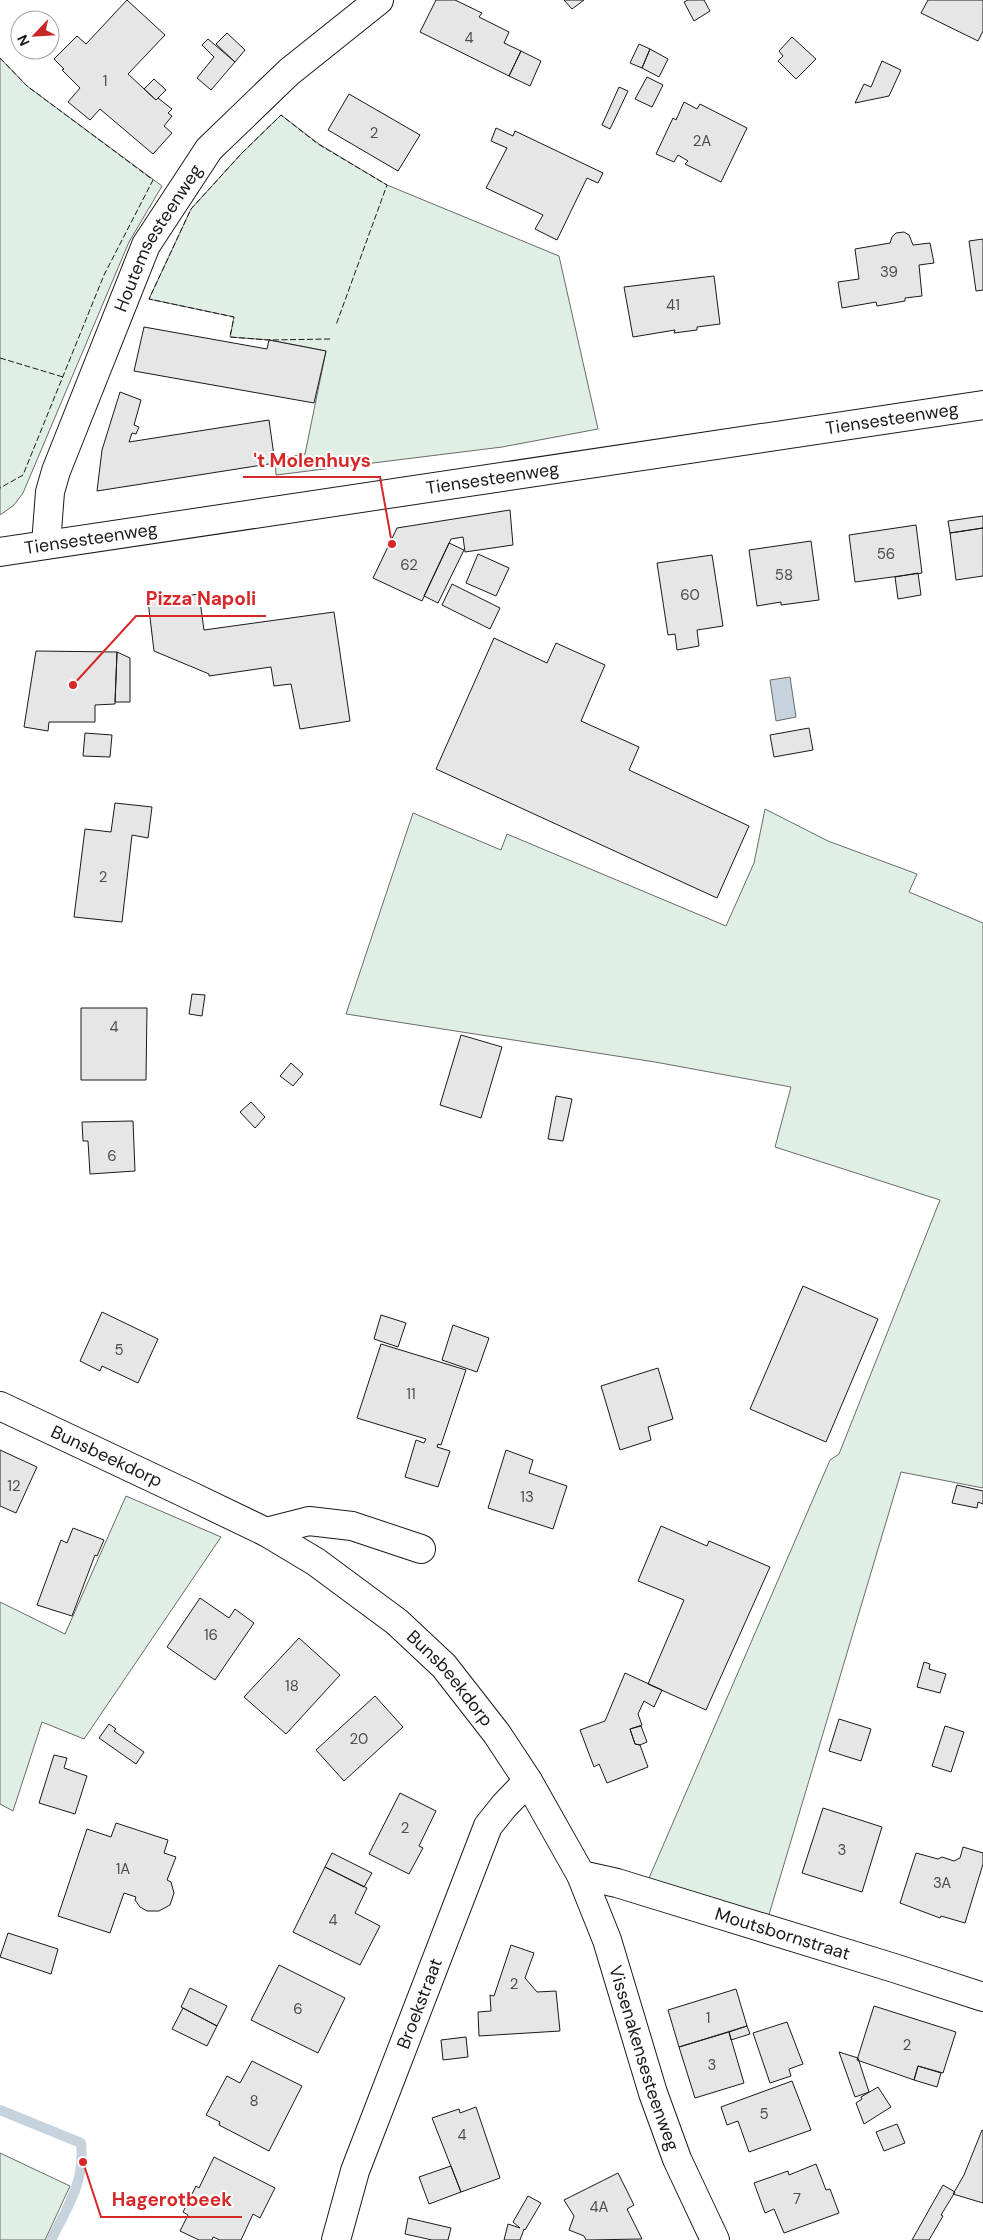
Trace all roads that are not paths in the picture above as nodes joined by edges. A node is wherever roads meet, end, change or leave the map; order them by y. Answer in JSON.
{"nodes":[{"id":1,"x":379,"y":0,"type":"edge"},
{"id":2,"x":983,"y":405,"type":"edge"},
{"id":3,"x":46,"y":544,"type":"junction"},
{"id":4,"x":0,"y":552,"type":"edge"},
{"id":5,"x":0,"y":1406,"type":"edge"},
{"id":6,"x":266,"y":1532,"type":"junction"},
{"id":7,"x":421,"y":1549,"type":"dead end"},
{"id":8,"x":528,"y":1781,"type":"junction"},
{"id":9,"x":581,"y":1875,"type":"junction"},
{"id":10,"x":983,"y":1997,"type":"edge"},
{"id":11,"x":336,"y":2240,"type":"edge"},
{"id":12,"x":715,"y":2240,"type":"edge"}],
"edges":[{"from":1,"to":3,"type":"street","name":"Houtemsesteenweg"},
{"from":2,"to":3,"type":"street","name":"Tiensesteenweg"},
{"from":3,"to":4,"type":"street","name":"Tiensesteenweg"},
{"from":5,"to":6,"type":"street","name":"Bunsbeekdorp"},
{"from":6,"to":7,"type":"street"},
{"from":6,"to":8,"type":"street","name":"Bunsbeekdorp"},
{"from":8,"to":9,"type":"street","name":"Bunsbeekdorp"},
{"from":8,"to":11,"type":"street","name":"Broekstraat"},
{"from":9,"to":10,"type":"street","name":"Moutsbornstraat"},
{"from":9,"to":12,"type":"street","name":"Vissenakensesteenweg"}]}
